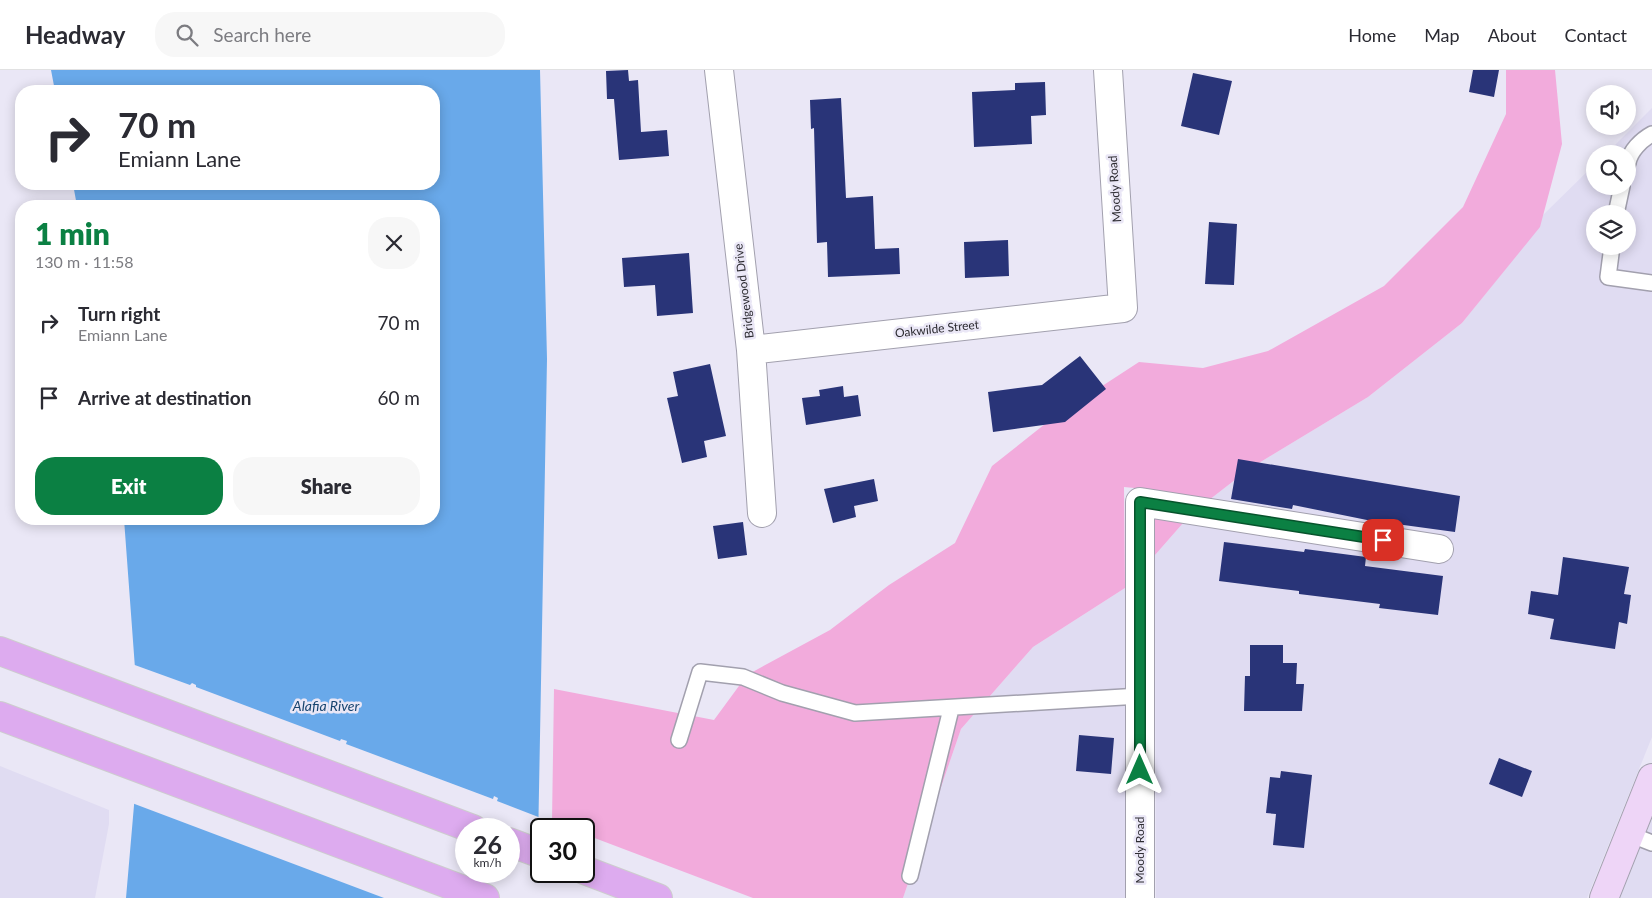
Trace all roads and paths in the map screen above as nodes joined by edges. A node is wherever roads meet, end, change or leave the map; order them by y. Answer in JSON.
{"nodes":[{"id":1,"x":719,"y":70,"type":"edge"},
{"id":2,"x":1108,"y":70,"type":"edge"},
{"id":3,"x":1652,"y":134,"type":"edge"},
{"id":4,"x":1636,"y":148,"type":"edge"},
{"id":5,"x":1611,"y":255,"type":"edge"},
{"id":6,"x":1652,"y":283,"type":"edge"},
{"id":7,"x":1123,"y":308,"type":"joint"},
{"id":8,"x":751,"y":350,"type":"junction"},
{"id":9,"x":762,"y":513,"type":"dead end"},
{"id":10,"x":1439,"y":549,"type":"dead end"},
{"id":11,"x":0,"y":651,"type":"edge"},
{"id":12,"x":1140,"y":696,"type":"junction"},
{"id":13,"x":951,"y":709,"type":"junction"},
{"id":14,"x":0,"y":716,"type":"edge"},
{"id":15,"x":679,"y":740,"type":"dead end"},
{"id":16,"x":1652,"y":778,"type":"edge"},
{"id":17,"x":455,"y":822,"type":"edge"},
{"id":18,"x":1641,"y":839,"type":"edge"},
{"id":19,"x":595,"y":875,"type":"edge"},
{"id":20,"x":910,"y":876,"type":"dead end"},
{"id":21,"x":485,"y":898,"type":"edge"},
{"id":22,"x":658,"y":898,"type":"edge"},
{"id":23,"x":1140,"y":898,"type":"edge"},
{"id":24,"x":1604,"y":898,"type":"edge"}],
"edges":[{"from":1,"to":8,"type":"street","name":"Bridgewood Drive"},
{"from":2,"to":7,"type":"street","name":"Moody Road"},
{"from":3,"to":4,"type":"lane"},
{"from":5,"to":6,"type":"lane"},
{"from":7,"to":8,"type":"street","name":"Oakwilde Street"},
{"from":8,"to":9,"type":"street","name":"Bridgewood Drive"},
{"from":10,"to":12,"type":"street","name":"Moody Road"},
{"from":11,"to":17,"type":"main road"},
{"from":12,"to":13,"type":"lane"},
{"from":12,"to":23,"type":"street","name":"Moody Road"},
{"from":13,"to":15,"type":"lane"},
{"from":13,"to":20,"type":"lane"},
{"from":14,"to":21,"type":"main road"},
{"from":16,"to":18,"type":"street"},
{"from":18,"to":24,"type":"street"},
{"from":19,"to":22,"type":"main road"}]}
